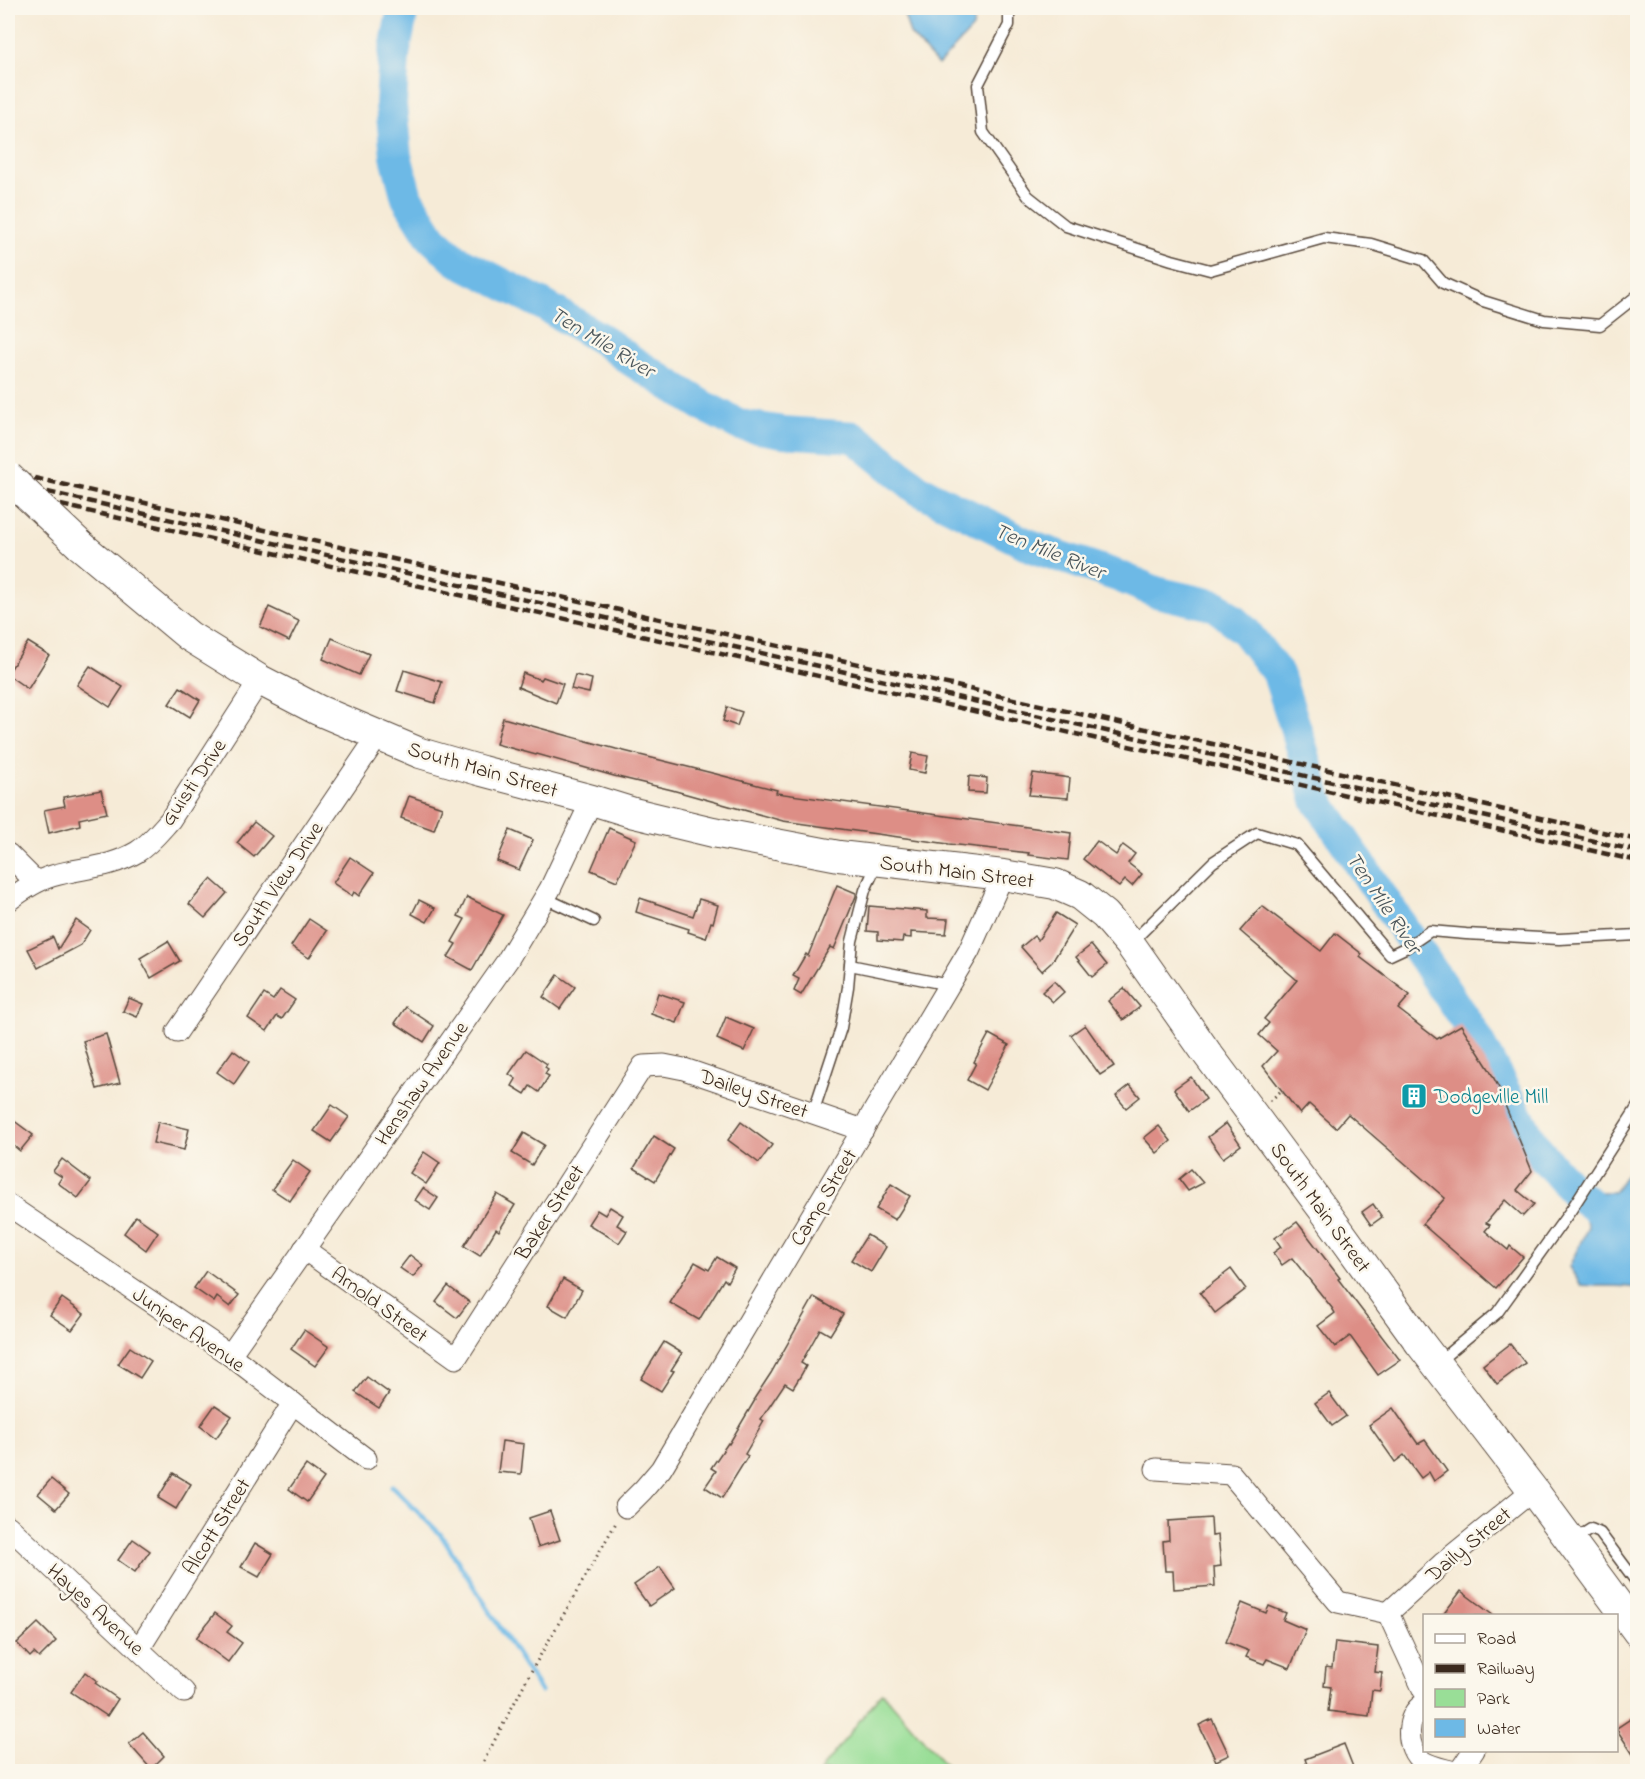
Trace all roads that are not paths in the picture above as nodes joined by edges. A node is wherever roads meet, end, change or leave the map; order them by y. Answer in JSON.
{"nodes":[{"id":1,"x":1009,"y":8,"type":"edge"},
{"id":2,"x":1638,"y":295,"type":"edge"},
{"id":3,"x":8,"y":477,"type":"edge"},
{"id":4,"x":260,"y":680,"type":"junction"},
{"id":5,"x":378,"y":736,"type":"junction"},
{"id":6,"x":592,"y":800,"type":"junction"},
{"id":7,"x":8,"y":854,"type":"edge"},
{"id":8,"x":878,"y":861,"type":"junction"},
{"id":9,"x":1003,"y":875,"type":"junction"},
{"id":10,"x":36,"y":882,"type":"junction"},
{"id":11,"x":545,"y":898,"type":"junction"},
{"id":12,"x":8,"y":901,"type":"edge"},
{"id":13,"x":594,"y":921,"type":"dead end"},
{"id":14,"x":1638,"y":935,"type":"edge"},
{"id":15,"x":1130,"y":944,"type":"junction"},
{"id":16,"x":850,"y":965,"type":"junction"},
{"id":17,"x":949,"y":985,"type":"junction"},
{"id":18,"x":177,"y":1032,"type":"dead end"},
{"id":19,"x":643,"y":1066,"type":"joint"},
{"id":20,"x":1638,"y":1106,"type":"edge"},
{"id":21,"x":813,"y":1113,"type":"junction"},
{"id":22,"x":863,"y":1130,"type":"junction"},
{"id":23,"x":8,"y":1205,"type":"edge"},
{"id":24,"x":304,"y":1249,"type":"junction"},
{"id":25,"x":230,"y":1355,"type":"junction"},
{"id":26,"x":456,"y":1358,"type":"joint"},
{"id":27,"x":1436,"y":1364,"type":"junction"},
{"id":28,"x":293,"y":1403,"type":"junction"},
{"id":29,"x":366,"y":1459,"type":"dead end"},
{"id":30,"x":1156,"y":1469,"type":"dead end"},
{"id":31,"x":1533,"y":1490,"type":"junction"},
{"id":32,"x":626,"y":1507,"type":"road end"},
{"id":33,"x":8,"y":1526,"type":"edge"},
{"id":34,"x":1571,"y":1542,"type":"junction"},
{"id":35,"x":1638,"y":1584,"type":"edge"},
{"id":36,"x":1388,"y":1613,"type":"junction"},
{"id":37,"x":1635,"y":1624,"type":"edge"},
{"id":38,"x":139,"y":1649,"type":"junction"},
{"id":39,"x":1423,"y":1687,"type":"edge"},
{"id":40,"x":184,"y":1692,"type":"dead end"},
{"id":41,"x":1423,"y":1705,"type":"edge"},
{"id":42,"x":1473,"y":1752,"type":"edge"},
{"id":43,"x":1454,"y":1772,"type":"edge"},
{"id":44,"x":1460,"y":1772,"type":"edge"}],
"edges":[{"from":1,"to":2,"type":"lane"},
{"from":3,"to":4,"type":"main road","name":"South Main Street","bridge":true},
{"from":4,"to":5,"type":"main road","name":"South Main Street"},
{"from":4,"to":10,"type":"street","name":"Guisti Drive"},
{"from":5,"to":6,"type":"main road","name":"South Main Street"},
{"from":5,"to":18,"type":"street","name":"South View Drive"},
{"from":6,"to":8,"type":"main road","name":"South Main Street"},
{"from":6,"to":11,"type":"street","name":"Henshaw Avenue"},
{"from":7,"to":10,"type":"street"},
{"from":8,"to":9,"type":"main road","name":"South Main Street"},
{"from":8,"to":16,"type":"lane"},
{"from":9,"to":15,"type":"main road","name":"South Main Street"},
{"from":9,"to":17,"type":"street","name":"Camp Street"},
{"from":10,"to":12,"type":"street","name":"Guisti Drive"},
{"from":11,"to":13,"type":"lane"},
{"from":11,"to":24,"type":"street","name":"Henshaw Avenue"},
{"from":14,"to":15,"type":"lane"},
{"from":15,"to":27,"type":"main road","name":"South Main Street"},
{"from":16,"to":17,"type":"lane"},
{"from":16,"to":21,"type":"lane"},
{"from":17,"to":22,"type":"street","name":"Camp Street"},
{"from":19,"to":21,"type":"street","name":"Dailey Street"},
{"from":19,"to":26,"type":"street","name":"Baker Street"},
{"from":20,"to":27,"type":"lane"},
{"from":21,"to":22,"type":"street","name":"Dailey Street"},
{"from":22,"to":32,"type":"street","name":"Camp Street"},
{"from":23,"to":25,"type":"street","name":"Juniper Avenue"},
{"from":24,"to":25,"type":"street","name":"Henshaw Avenue"},
{"from":24,"to":26,"type":"street","name":"Arnold Street"},
{"from":25,"to":28,"type":"street","name":"Juniper Avenue"},
{"from":27,"to":31,"type":"main road","name":"South Main Street"},
{"from":28,"to":29,"type":"street","name":"Juniper Avenue"},
{"from":28,"to":38,"type":"street","name":"Alcott Street"},
{"from":30,"to":36,"type":"street"},
{"from":31,"to":34,"type":"main road","name":"South Main Street"},
{"from":31,"to":36,"type":"street","name":"Daily Street"},
{"from":33,"to":38,"type":"street","name":"Hayes Avenue"},
{"from":34,"to":35,"type":"lane"},
{"from":34,"to":37,"type":"main road","name":"South Main Street"},
{"from":36,"to":39,"type":"street"},
{"from":38,"to":40,"type":"street","name":"Hayes Avenue"},
{"from":41,"to":43,"type":"street"},
{"from":42,"to":44,"type":"street"}]}
